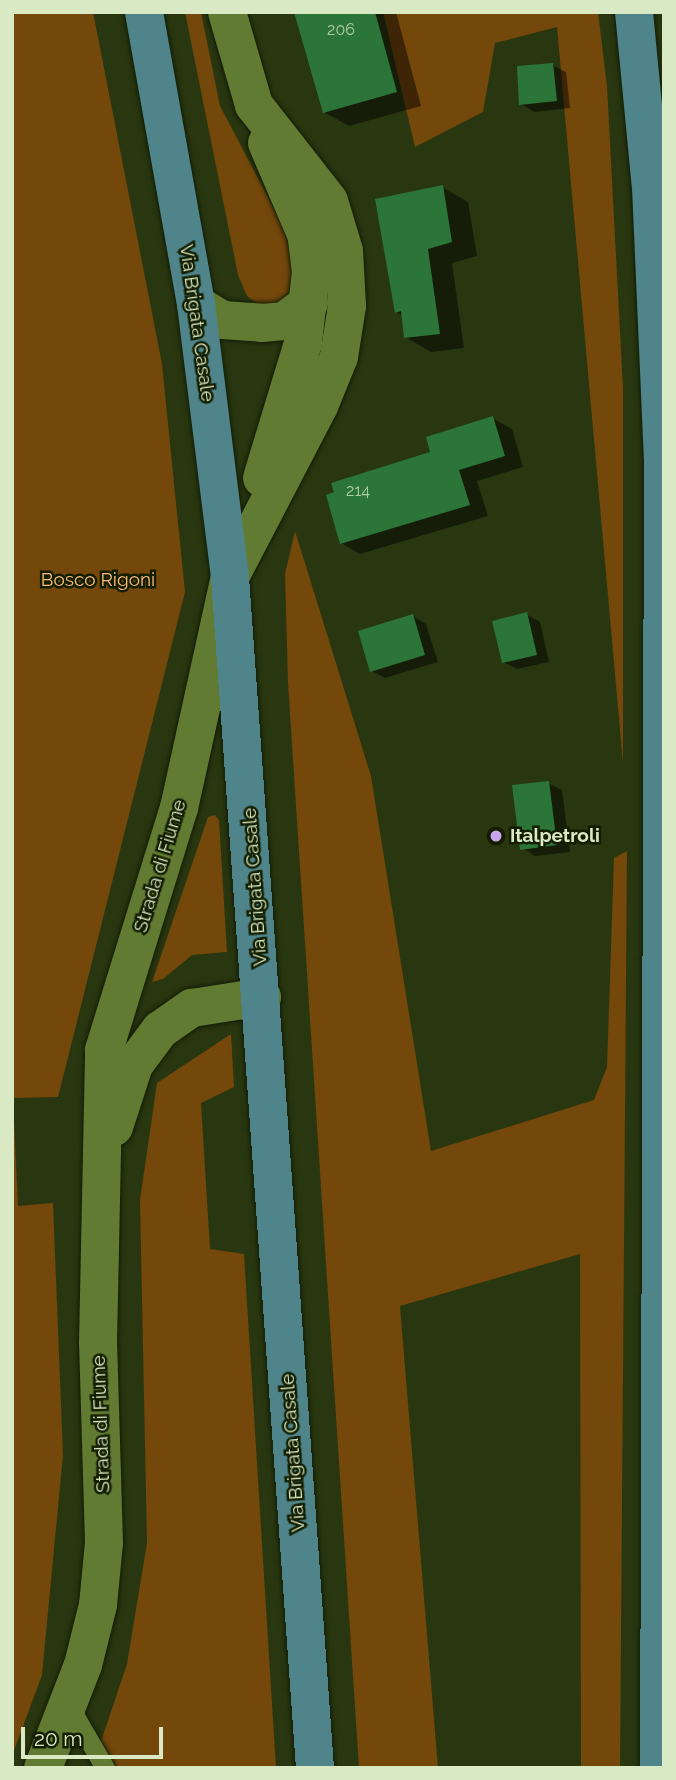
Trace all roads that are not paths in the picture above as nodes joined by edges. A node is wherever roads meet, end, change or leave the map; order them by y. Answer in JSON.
{"nodes":[{"id":1,"x":144,"y":12,"type":"edge"},
{"id":2,"x":227,"y":12,"type":"edge"},
{"id":3,"x":634,"y":12,"type":"edge"},
{"id":4,"x":254,"y":105,"type":"junction"},
{"id":5,"x":309,"y":303,"type":"junction"},
{"id":6,"x":196,"y":304,"type":"junction"},
{"id":7,"x":230,"y":576,"type":"junction"},
{"id":8,"x":262,"y":997,"type":"junction"},
{"id":9,"x":100,"y":1169,"type":"junction"},
{"id":10,"x":68,"y":1704,"type":"junction"},
{"id":11,"x":43,"y":1768,"type":"edge"},
{"id":12,"x":105,"y":1768,"type":"edge"},
{"id":13,"x":315,"y":1768,"type":"edge"},
{"id":14,"x":659,"y":1768,"type":"edge"}],
"edges":[{"from":1,"to":6,"type":"main road","name":"Via Brigata Casale"},
{"from":2,"to":4,"type":"main road","name":"Strada di Fiume"},
{"from":3,"to":14,"type":"main road"},
{"from":4,"to":5,"type":"main road"},
{"from":4,"to":7,"type":"main road","name":"Strada di Fiume"},
{"from":5,"to":6,"type":"main road"},
{"from":5,"to":7,"type":"main road"},
{"from":6,"to":7,"type":"main road","name":"Via Brigata Casale"},
{"from":7,"to":8,"type":"main road","name":"Via Brigata Casale"},
{"from":7,"to":9,"type":"main road","name":"Strada di Fiume"},
{"from":8,"to":9,"type":"main road"},
{"from":8,"to":13,"type":"main road","name":"Via Brigata Casale"},
{"from":9,"to":10,"type":"main road","name":"Strada di Fiume"},
{"from":10,"to":11,"type":"main road","name":"Strada di Fiume"},
{"from":10,"to":12,"type":"lane"}]}
